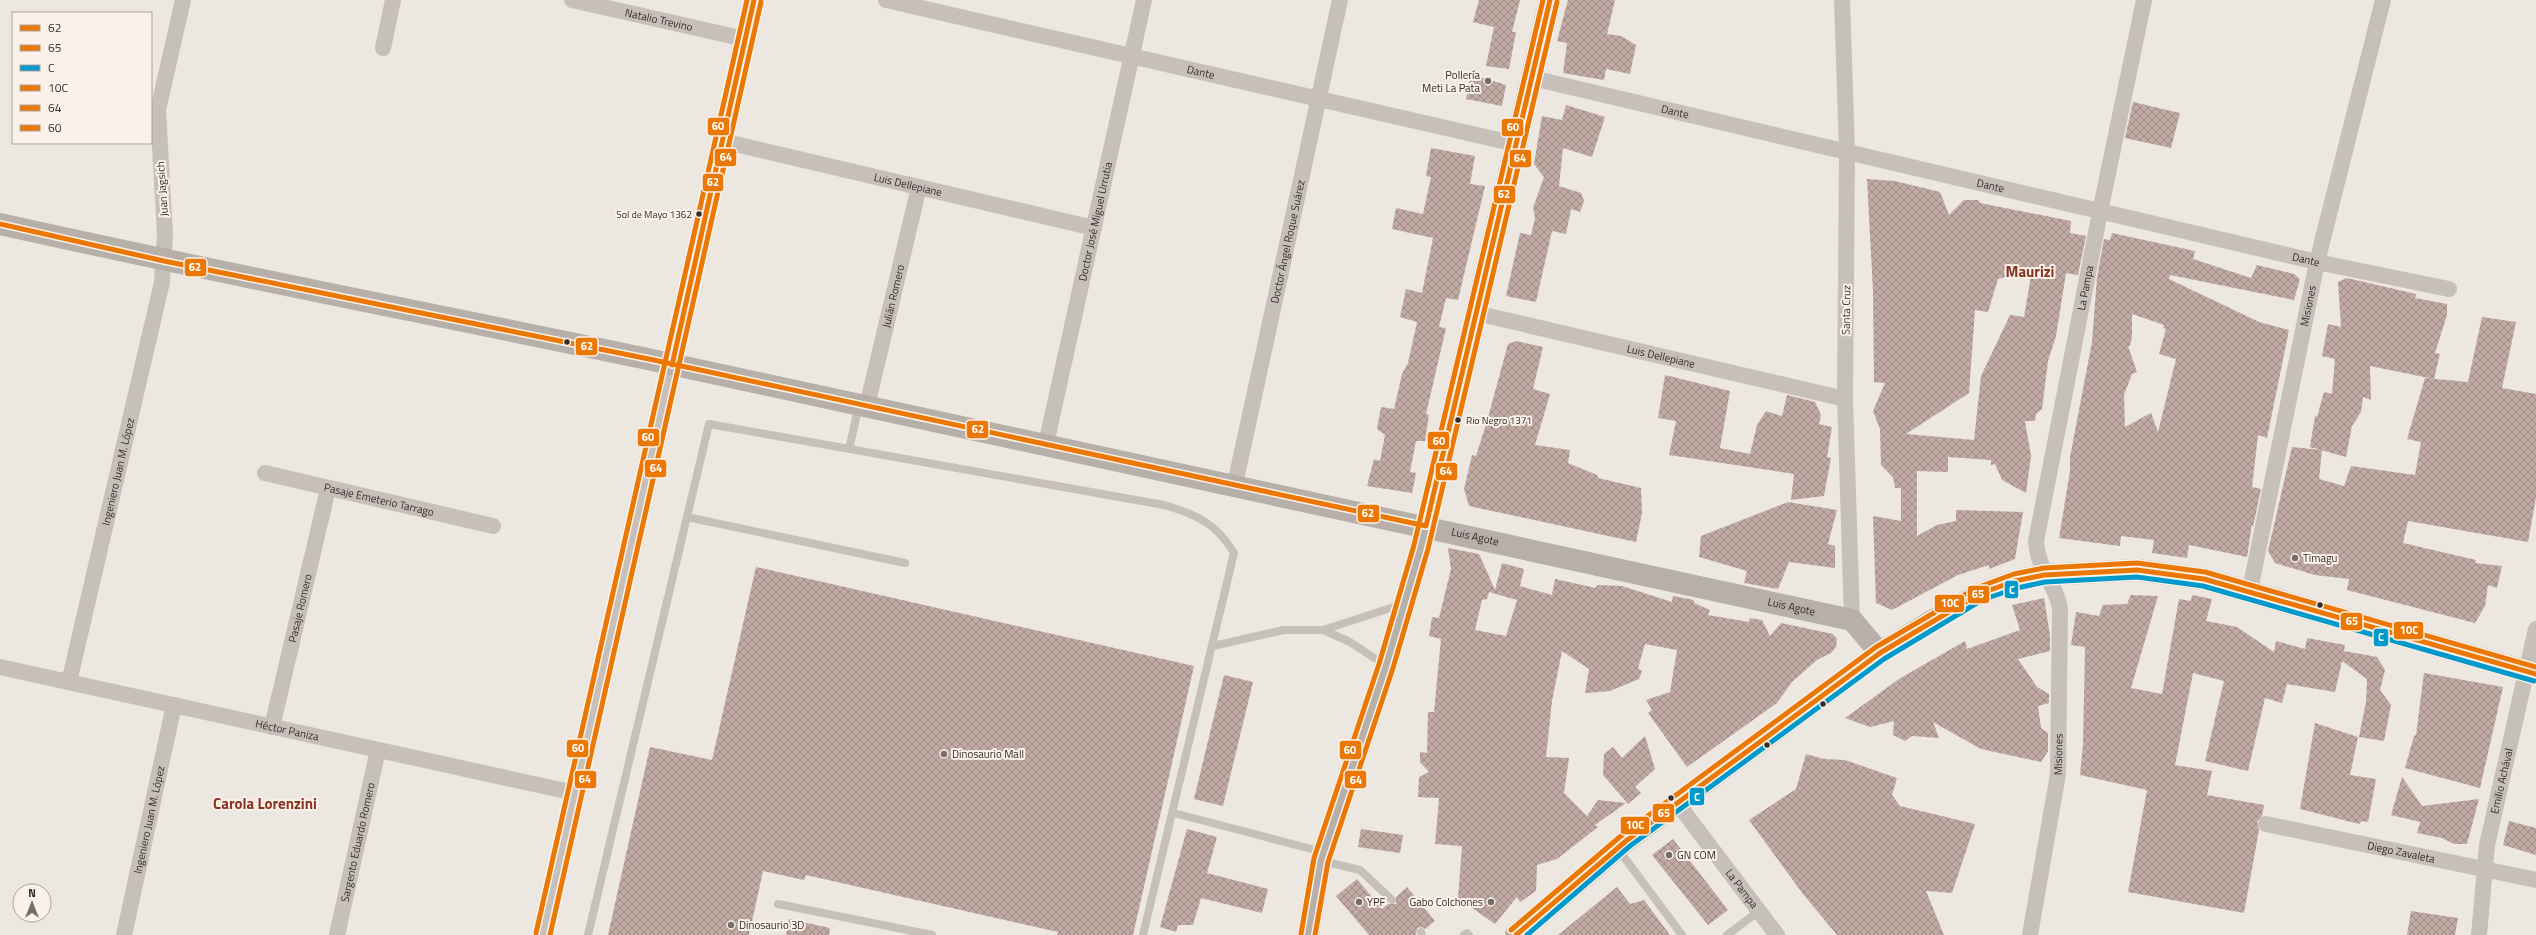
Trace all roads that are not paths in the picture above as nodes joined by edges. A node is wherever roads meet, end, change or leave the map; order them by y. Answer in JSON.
{"nodes":[{"id":1,"x":183,"y":0,"type":"edge"},
{"id":2,"x":393,"y":0,"type":"edge"},
{"id":3,"x":572,"y":0,"type":"edge"},
{"id":4,"x":754,"y":0,"type":"edge"},
{"id":5,"x":886,"y":0,"type":"edge"},
{"id":6,"x":1144,"y":0,"type":"edge"},
{"id":7,"x":1340,"y":0,"type":"edge"},
{"id":8,"x":1550,"y":0,"type":"edge"},
{"id":9,"x":1842,"y":0,"type":"edge"},
{"id":10,"x":2144,"y":0,"type":"edge"},
{"id":11,"x":2383,"y":0,"type":"edge"},
{"id":12,"x":745,"y":39,"type":"junction"},
{"id":13,"x":383,"y":48,"type":"dead end"},
{"id":14,"x":1132,"y":56,"type":"junction"},
{"id":15,"x":1532,"y":78,"type":"junction"},
{"id":16,"x":1319,"y":99,"type":"junction"},
{"id":17,"x":722,"y":141,"type":"junction"},
{"id":18,"x":1516,"y":144,"type":"junction"},
{"id":19,"x":1848,"y":152,"type":"junction"},
{"id":20,"x":919,"y":187,"type":"junction"},
{"id":21,"x":2100,"y":212,"type":"junction"},
{"id":22,"x":0,"y":224,"type":"edge"},
{"id":23,"x":1094,"y":228,"type":"junction"},
{"id":24,"x":164,"y":261,"type":"junction"},
{"id":25,"x":2317,"y":262,"type":"junction"},
{"id":26,"x":2449,"y":289,"type":"dead end"},
{"id":27,"x":1476,"y":313,"type":"junction"},
{"id":28,"x":672,"y":365,"type":"junction"},
{"id":29,"x":1845,"y":398,"type":"junction"},
{"id":30,"x":863,"y":405,"type":"junction"},
{"id":31,"x":1046,"y":444,"type":"junction"},
{"id":32,"x":849,"y":449,"type":"junction"},
{"id":33,"x":265,"y":473,"type":"dead end"},
{"id":34,"x":1235,"y":484,"type":"junction"},
{"id":35,"x":328,"y":489,"type":"junction"},
{"id":36,"x":687,"y":517,"type":"junction"},
{"id":37,"x":493,"y":526,"type":"dead end"},
{"id":38,"x":1426,"y":526,"type":"junction"},
{"id":39,"x":904,"y":564,"type":"dead end"},
{"id":40,"x":2044,"y":575,"type":"junction"},
{"id":41,"x":2250,"y":590,"type":"junction"},
{"id":42,"x":1406,"y":603,"type":"junction"},
{"id":43,"x":1852,"y":620,"type":"junction"},
{"id":44,"x":2536,"y":629,"type":"edge"},
{"id":45,"x":1323,"y":630,"type":"junction"},
{"id":46,"x":1213,"y":646,"type":"junction"},
{"id":47,"x":1880,"y":653,"type":"junction"},
{"id":48,"x":1386,"y":666,"type":"junction"},
{"id":49,"x":0,"y":667,"type":"edge"},
{"id":50,"x":2532,"y":673,"type":"edge"},
{"id":51,"x":69,"y":682,"type":"junction"},
{"id":52,"x":174,"y":705,"type":"junction"},
{"id":53,"x":272,"y":726,"type":"junction"},
{"id":54,"x":378,"y":750,"type":"junction"},
{"id":55,"x":575,"y":794,"type":"junction"},
{"id":56,"x":1678,"y":804,"type":"junction"},
{"id":57,"x":1174,"y":813,"type":"junction"},
{"id":58,"x":2266,"y":824,"type":"dead end"},
{"id":59,"x":1618,"y":848,"type":"junction"},
{"id":60,"x":1322,"y":856,"type":"junction"},
{"id":61,"x":2485,"y":868,"type":"junction"},
{"id":62,"x":2536,"y":880,"type":"edge"},
{"id":63,"x":1392,"y":900,"type":"dead end"},
{"id":64,"x":778,"y":904,"type":"dead end"},
{"id":65,"x":1759,"y":911,"type":"junction"},
{"id":66,"x":1523,"y":931,"type":"edge"},
{"id":67,"x":586,"y":934,"type":"edge"},
{"id":68,"x":124,"y":935,"type":"edge"},
{"id":69,"x":337,"y":935,"type":"edge"},
{"id":70,"x":543,"y":935,"type":"edge"},
{"id":71,"x":932,"y":935,"type":"edge"},
{"id":72,"x":1143,"y":935,"type":"edge"},
{"id":73,"x":1308,"y":935,"type":"edge"},
{"id":74,"x":1464,"y":935,"type":"edge"},
{"id":75,"x":1469,"y":935,"type":"edge"},
{"id":76,"x":1682,"y":935,"type":"edge"},
{"id":77,"x":1727,"y":935,"type":"edge"},
{"id":78,"x":1777,"y":935,"type":"edge"},
{"id":79,"x":2030,"y":935,"type":"edge"},
{"id":80,"x":2479,"y":935,"type":"edge"}],
"edges":[{"from":1,"to":24,"type":"street","name":"Juan Jagsich"},
{"from":2,"to":13,"type":"street"},
{"from":3,"to":12,"type":"street","name":"Natalio Trevino"},
{"from":4,"to":12,"type":"street"},
{"from":5,"to":14,"type":"street","name":"Dante"},
{"from":6,"to":14,"type":"street","name":"Doctor José Miguel Urrutia"},
{"from":7,"to":16,"type":"street","name":"Doctor Ángel Roque Suárez"},
{"from":8,"to":15,"type":"main road"},
{"from":9,"to":19,"type":"street","name":"Santa Cruz"},
{"from":10,"to":21,"type":"street","name":"La Pampa"},
{"from":11,"to":25,"type":"street","name":"Misiones"},
{"from":12,"to":17,"type":"street"},
{"from":14,"to":16,"type":"street","name":"Dante"},
{"from":14,"to":23,"type":"street","name":"Doctor José Miguel Urrutia"},
{"from":15,"to":18,"type":"main road"},
{"from":15,"to":19,"type":"street","name":"Dante"},
{"from":16,"to":18,"type":"street","name":"Dante"},
{"from":16,"to":34,"type":"street","name":"Doctor Ángel Roque Suárez"},
{"from":17,"to":20,"type":"street","name":"Luis Dellepiane"},
{"from":17,"to":28,"type":"street"},
{"from":18,"to":27,"type":"main road"},
{"from":19,"to":21,"type":"street","name":"Dante"},
{"from":19,"to":29,"type":"street","name":"Santa Cruz"},
{"from":20,"to":23,"type":"street","name":"Luis Dellepiane"},
{"from":20,"to":30,"type":"street","name":"Julián Romero"},
{"from":21,"to":25,"type":"street","name":"Dante"},
{"from":21,"to":40,"type":"street","name":"La Pampa"},
{"from":22,"to":24,"type":"main road","name":"Luis Agote"},
{"from":23,"to":31,"type":"street","name":"Doctor José Miguel Urrutia"},
{"from":24,"to":28,"type":"main road","name":"Luis Agote"},
{"from":24,"to":51,"type":"street","name":"Ingeniero Juan M. López"},
{"from":25,"to":26,"type":"street","name":"Dante"},
{"from":25,"to":41,"type":"street","name":"Misiones"},
{"from":27,"to":29,"type":"street","name":"Luis Dellepiane"},
{"from":27,"to":38,"type":"main road"},
{"from":28,"to":30,"type":"main road","name":"Luis Agote"},
{"from":28,"to":55,"type":"street"},
{"from":29,"to":43,"type":"street","name":"Santa Cruz"},
{"from":30,"to":31,"type":"main road","name":"Luis Agote"},
{"from":30,"to":32,"type":"lane"},
{"from":31,"to":34,"type":"main road","name":"Luis Agote"},
{"from":32,"to":36,"type":"lane"},
{"from":32,"to":46,"type":"lane"},
{"from":33,"to":35,"type":"street","name":"Pasaje Emeterio Tarrago"},
{"from":34,"to":38,"type":"main road","name":"Luis Agote"},
{"from":35,"to":37,"type":"street","name":"Pasaje Emeterio Tarrago"},
{"from":35,"to":53,"type":"street","name":"Pasaje Romero"},
{"from":36,"to":39,"type":"lane"},
{"from":36,"to":67,"type":"lane"},
{"from":38,"to":42,"type":"main road"},
{"from":38,"to":43,"type":"main road","name":"Luis Agote"},
{"from":40,"to":41,"type":"main road"},
{"from":40,"to":47,"type":"main road"},
{"from":40,"to":79,"type":"street","name":"Misiones"},
{"from":41,"to":50,"type":"main road"},
{"from":42,"to":45,"type":"lane"},
{"from":42,"to":48,"type":"main road"},
{"from":43,"to":47,"type":"main road"},
{"from":44,"to":50,"type":"street","name":"Emilio Achával"},
{"from":45,"to":46,"type":"lane"},
{"from":45,"to":48,"type":"lane"},
{"from":46,"to":57,"type":"lane"},
{"from":47,"to":56,"type":"main road"},
{"from":48,"to":60,"type":"main road"},
{"from":49,"to":51,"type":"street","name":"Héctor Paniza"},
{"from":50,"to":61,"type":"street","name":"Emilio Achával"},
{"from":51,"to":52,"type":"street","name":"Héctor Paniza"},
{"from":52,"to":53,"type":"street","name":"Héctor Paniza"},
{"from":52,"to":68,"type":"street","name":"Ingeniero Juan M. López"},
{"from":53,"to":54,"type":"street","name":"Héctor Paniza"},
{"from":54,"to":55,"type":"street","name":"Héctor Paniza"},
{"from":54,"to":69,"type":"street","name":"Sargento Eduardo Romero"},
{"from":55,"to":70,"type":"street"},
{"from":56,"to":59,"type":"main road"},
{"from":56,"to":65,"type":"street","name":"La Pampa"},
{"from":57,"to":60,"type":"lane"},
{"from":57,"to":72,"type":"lane"},
{"from":58,"to":61,"type":"street","name":"Diego Zavaleta"},
{"from":59,"to":66,"type":"main road"},
{"from":59,"to":76,"type":"lane"},
{"from":60,"to":63,"type":"lane"},
{"from":60,"to":73,"type":"main road"},
{"from":61,"to":62,"type":"street","name":"Diego Zavaleta"},
{"from":61,"to":80,"type":"street","name":"Emilio Achával"},
{"from":64,"to":71,"type":"lane"},
{"from":65,"to":77,"type":"lane"},
{"from":65,"to":78,"type":"street","name":"La Pampa"},
{"from":74,"to":75,"type":"lane"}]}
